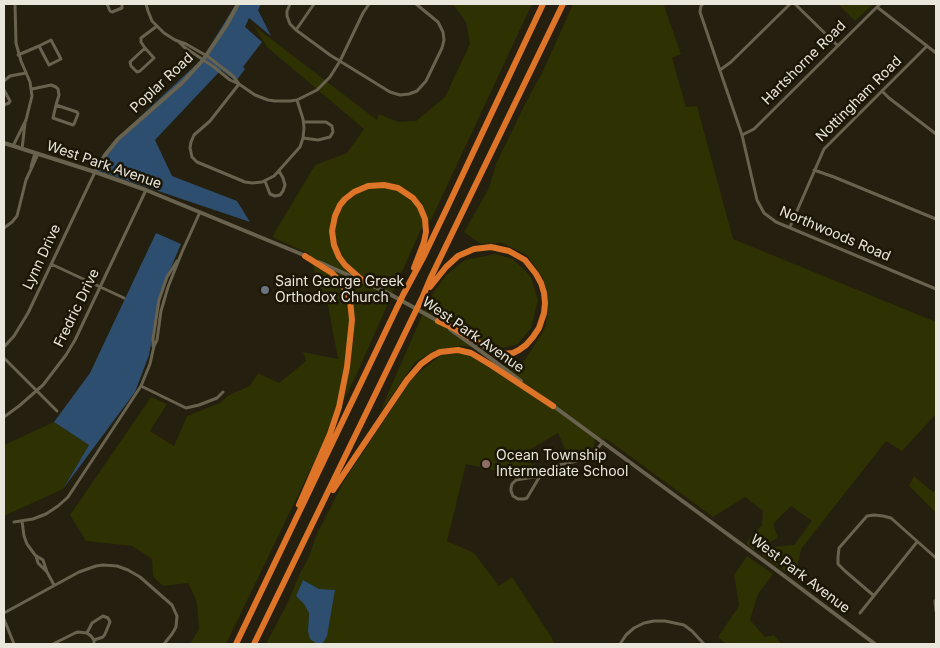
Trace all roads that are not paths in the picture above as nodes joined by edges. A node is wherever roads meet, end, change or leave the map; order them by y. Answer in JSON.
{"nodes":[{"id":1,"x":14,"y":4,"type":"edge"},
{"id":2,"x":107,"y":4,"type":"edge"},
{"id":3,"x":122,"y":4,"type":"edge"},
{"id":4,"x":146,"y":4,"type":"edge"},
{"id":5,"x":238,"y":4,"type":"edge"},
{"id":6,"x":290,"y":4,"type":"edge"},
{"id":7,"x":314,"y":4,"type":"edge"},
{"id":8,"x":368,"y":4,"type":"edge"},
{"id":9,"x":416,"y":4,"type":"edge"},
{"id":10,"x":543,"y":4,"type":"edge"},
{"id":11,"x":563,"y":4,"type":"edge"},
{"id":12,"x":703,"y":4,"type":"edge"},
{"id":13,"x":790,"y":4,"type":"edge"},
{"id":14,"x":795,"y":4,"type":"edge"},
{"id":15,"x":878,"y":5,"type":"edge"},
{"id":16,"x":157,"y":26,"type":"junction"},
{"id":17,"x":296,"y":30,"type":"junction"},
{"id":18,"x":179,"y":42,"type":"junction"},
{"id":19,"x":39,"y":46,"type":"junction"},
{"id":20,"x":838,"y":46,"type":"junction"},
{"id":21,"x":927,"y":46,"type":"junction"},
{"id":22,"x":145,"y":48,"type":"junction"},
{"id":23,"x":936,"y":54,"type":"edge"},
{"id":24,"x":18,"y":55,"type":"junction"},
{"id":25,"x":207,"y":56,"type":"junction"},
{"id":26,"x":203,"y":60,"type":"junction"},
{"id":27,"x":340,"y":61,"type":"junction"},
{"id":28,"x":720,"y":70,"type":"junction"},
{"id":29,"x":26,"y":73,"type":"junction"},
{"id":30,"x":4,"y":81,"type":"edge"},
{"id":31,"x":239,"y":84,"type":"junction"},
{"id":32,"x":32,"y":89,"type":"junction"},
{"id":33,"x":4,"y":90,"type":"edge"},
{"id":34,"x":882,"y":91,"type":"junction"},
{"id":35,"x":297,"y":100,"type":"junction"},
{"id":36,"x":4,"y":105,"type":"edge"},
{"id":37,"x":56,"y":106,"type":"junction"},
{"id":38,"x":26,"y":120,"type":"junction"},
{"id":39,"x":304,"y":122,"type":"junction"},
{"id":40,"x":936,"y":134,"type":"edge"},
{"id":41,"x":742,"y":135,"type":"junction"},
{"id":42,"x":303,"y":138,"type":"junction"},
{"id":43,"x":4,"y":143,"type":"edge"},
{"id":44,"x":13,"y":146,"type":"junction"},
{"id":45,"x":22,"y":149,"type":"junction"},
{"id":46,"x":37,"y":154,"type":"junction"},
{"id":47,"x":814,"y":170,"type":"junction"},
{"id":48,"x":279,"y":171,"type":"junction"},
{"id":49,"x":95,"y":172,"type":"junction"},
{"id":50,"x":265,"y":181,"type":"junction"},
{"id":51,"x":146,"y":190,"type":"junction"},
{"id":52,"x":200,"y":212,"type":"junction"},
{"id":53,"x":936,"y":219,"type":"edge"},
{"id":54,"x":790,"y":227,"type":"junction"},
{"id":55,"x":4,"y":228,"type":"edge"},
{"id":56,"x":306,"y":256,"type":"junction"},
{"id":57,"x":51,"y":264,"type":"junction"},
{"id":58,"x":362,"y":280,"type":"junction"},
{"id":59,"x":408,"y":285,"type":"junction"},
{"id":60,"x":100,"y":286,"type":"junction"},
{"id":61,"x":936,"y":289,"type":"edge"},
{"id":62,"x":423,"y":296,"type":"junction"},
{"id":63,"x":124,"y":298,"type":"dead end"},
{"id":64,"x":438,"y":321,"type":"junction"},
{"id":65,"x":5,"y":345,"type":"edge"},
{"id":66,"x":4,"y":358,"type":"edge"},
{"id":67,"x":141,"y":386,"type":"junction"},
{"id":68,"x":37,"y":391,"type":"junction"},
{"id":69,"x":223,"y":392,"type":"dead end"},
{"id":70,"x":553,"y":406,"type":"junction"},
{"id":71,"x":56,"y":411,"type":"dead end"},
{"id":72,"x":4,"y":417,"type":"edge"},
{"id":73,"x":603,"y":442,"type":"junction"},
{"id":74,"x":540,"y":476,"type":"junction"},
{"id":75,"x":322,"y":505,"type":"junction"},
{"id":76,"x":22,"y":521,"type":"junction"},
{"id":77,"x":14,"y":522,"type":"dead end"},
{"id":78,"x":917,"y":542,"type":"junction"},
{"id":79,"x":936,"y":558,"type":"edge"},
{"id":80,"x":276,"y":560,"type":"junction"},
{"id":81,"x":54,"y":585,"type":"junction"},
{"id":82,"x":873,"y":596,"type":"junction"},
{"id":83,"x":936,"y":600,"type":"edge"},
{"id":84,"x":860,"y":612,"type":"dead end"},
{"id":85,"x":936,"y":612,"type":"edge"},
{"id":86,"x":4,"y":613,"type":"edge"},
{"id":87,"x":4,"y":619,"type":"edge"},
{"id":88,"x":87,"y":633,"type":"junction"},
{"id":89,"x":94,"y":642,"type":"edge"},
{"id":90,"x":14,"y":644,"type":"edge"},
{"id":91,"x":53,"y":644,"type":"edge"},
{"id":92,"x":164,"y":644,"type":"edge"},
{"id":93,"x":236,"y":644,"type":"edge"},
{"id":94,"x":254,"y":644,"type":"edge"},
{"id":95,"x":620,"y":644,"type":"edge"},
{"id":96,"x":704,"y":644,"type":"edge"},
{"id":97,"x":875,"y":644,"type":"edge"}],
"edges":[{"from":1,"to":24,"type":"street"},
{"from":2,"to":3,"type":"street"},
{"from":4,"to":16,"type":"street"},
{"from":5,"to":25,"type":"street","name":"Poplar Road"},
{"from":6,"to":17,"type":"street"},
{"from":7,"to":17,"type":"street"},
{"from":8,"to":27,"type":"street"},
{"from":9,"to":27,"type":"street"},
{"from":10,"to":59,"type":"highway"},
{"from":11,"to":62,"type":"highway"},
{"from":12,"to":28,"type":"street","name":"Northwoods Road"},
{"from":13,"to":28,"type":"street"},
{"from":14,"to":20,"type":"street"},
{"from":15,"to":20,"type":"street","name":"Hartshorne Road"},
{"from":15,"to":21,"type":"street"},
{"from":16,"to":18,"type":"street"},
{"from":16,"to":22,"type":"street"},
{"from":17,"to":27,"type":"street"},
{"from":18,"to":25,"type":"street"},
{"from":18,"to":26,"type":"street"},
{"from":19,"to":19,"type":"street"},
{"from":19,"to":24,"type":"street"},
{"from":20,"to":41,"type":"street","name":"Hartshorne Road"},
{"from":21,"to":23,"type":"street"},
{"from":21,"to":34,"type":"street","name":"Nottingham Road"},
{"from":22,"to":22,"type":"street"},
{"from":24,"to":29,"type":"street"},
{"from":25,"to":26,"type":"street","name":"Poplar Road"},
{"from":25,"to":31,"type":"street"},
{"from":26,"to":31,"type":"street"},
{"from":26,"to":49,"type":"street","name":"Poplar Road"},
{"from":27,"to":35,"type":"street"},
{"from":28,"to":41,"type":"street","name":"Northwoods Road"},
{"from":29,"to":30,"type":"street"},
{"from":29,"to":32,"type":"street"},
{"from":31,"to":35,"type":"street"},
{"from":31,"to":50,"type":"street"},
{"from":32,"to":37,"type":"street"},
{"from":32,"to":38,"type":"street"},
{"from":33,"to":36,"type":"street"},
{"from":34,"to":40,"type":"street"},
{"from":34,"to":47,"type":"street","name":"Nottingham Road"},
{"from":35,"to":39,"type":"street"},
{"from":37,"to":37,"type":"street"},
{"from":38,"to":44,"type":"street"},
{"from":38,"to":45,"type":"street"},
{"from":39,"to":42,"type":"street"},
{"from":39,"to":42,"type":"street"},
{"from":41,"to":54,"type":"street","name":"Northwoods Road"},
{"from":42,"to":48,"type":"street"},
{"from":43,"to":44,"type":"street","name":"West Park Avenue"},
{"from":44,"to":45,"type":"street","name":"West Park Avenue"},
{"from":45,"to":46,"type":"street","name":"West Park Avenue"},
{"from":46,"to":49,"type":"street","name":"West Park Avenue"},
{"from":46,"to":55,"type":"street"},
{"from":47,"to":53,"type":"street"},
{"from":47,"to":54,"type":"street","name":"Nottingham Road"},
{"from":48,"to":50,"type":"street"},
{"from":48,"to":50,"type":"street"},
{"from":49,"to":51,"type":"street","name":"West Park Avenue"},
{"from":49,"to":57,"type":"street","name":"Lynn Drive"},
{"from":51,"to":52,"type":"street","name":"West Park Avenue"},
{"from":51,"to":60,"type":"street","name":"Fredric Drive"},
{"from":52,"to":56,"type":"street","name":"West Park Avenue"},
{"from":52,"to":67,"type":"street"},
{"from":54,"to":61,"type":"street","name":"Northwoods Road"},
{"from":56,"to":58,"type":"street","name":"West Park Avenue"},
{"from":56,"to":80,"type":"highway"},
{"from":57,"to":60,"type":"street"},
{"from":57,"to":65,"type":"street","name":"Lynn Drive"},
{"from":58,"to":59,"type":"highway"},
{"from":58,"to":64,"type":"street","name":"West Park Avenue"},
{"from":59,"to":80,"type":"highway"},
{"from":60,"to":63,"type":"street"},
{"from":60,"to":68,"type":"street","name":"Fredric Drive"},
{"from":62,"to":64,"type":"highway"},
{"from":62,"to":75,"type":"highway"},
{"from":64,"to":70,"type":"street","name":"West Park Avenue"},
{"from":66,"to":68,"type":"street"},
{"from":67,"to":69,"type":"street"},
{"from":67,"to":76,"type":"street"},
{"from":68,"to":71,"type":"street"},
{"from":68,"to":72,"type":"street","name":"Fredric Drive"},
{"from":70,"to":73,"type":"street","name":"West Park Avenue"},
{"from":70,"to":75,"type":"highway"},
{"from":73,"to":74,"type":"street"},
{"from":73,"to":97,"type":"street","name":"West Park Avenue"},
{"from":74,"to":74,"type":"street"},
{"from":75,"to":94,"type":"highway"},
{"from":76,"to":77,"type":"street"},
{"from":76,"to":81,"type":"street"},
{"from":78,"to":79,"type":"street"},
{"from":78,"to":82,"type":"street"},
{"from":78,"to":82,"type":"street"},
{"from":80,"to":93,"type":"highway"},
{"from":81,"to":86,"type":"street"},
{"from":81,"to":92,"type":"street"},
{"from":82,"to":84,"type":"street"},
{"from":83,"to":85,"type":"street"},
{"from":87,"to":90,"type":"street"},
{"from":88,"to":89,"type":"street"},
{"from":88,"to":89,"type":"street"},
{"from":88,"to":91,"type":"street"},
{"from":95,"to":96,"type":"street"}]}
